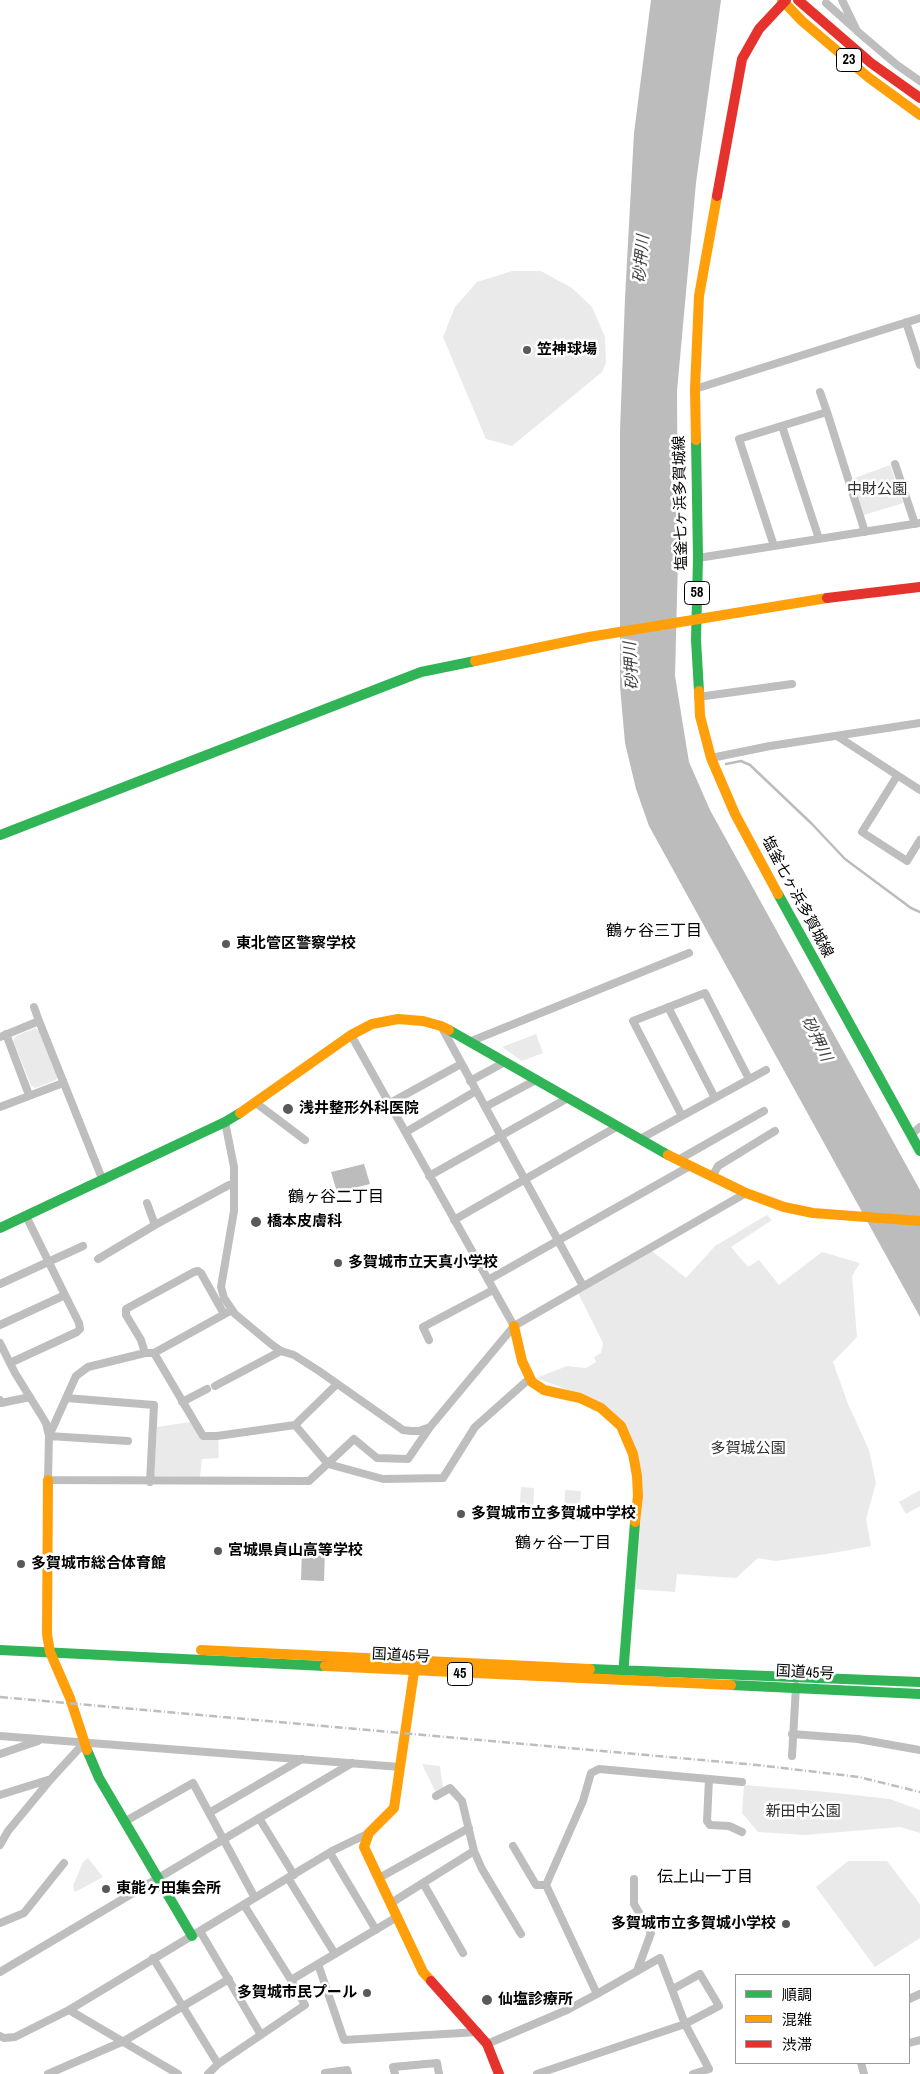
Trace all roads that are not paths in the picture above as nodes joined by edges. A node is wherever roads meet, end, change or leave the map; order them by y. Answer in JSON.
{"nodes":[{"id":1,"x":798,"y":0,"type":"edge"},
{"id":2,"x":842,"y":0,"type":"edge"},
{"id":3,"x":784,"y":1,"type":"edge"},
{"id":4,"x":826,"y":3,"type":"dead end"},
{"id":5,"x":857,"y":31,"type":"junction"},
{"id":6,"x":920,"y":81,"type":"edge"},
{"id":7,"x":920,"y":98,"type":"edge"},
{"id":8,"x":920,"y":115,"type":"edge"},
{"id":9,"x":920,"y":318,"type":"edge"},
{"id":10,"x":906,"y":322,"type":"junction"},
{"id":11,"x":920,"y":365,"type":"edge"},
{"id":12,"x":695,"y":389,"type":"junction"},
{"id":13,"x":820,"y":392,"type":"dead end"},
{"id":14,"x":827,"y":412,"type":"junction"},
{"id":15,"x":782,"y":426,"type":"junction"},
{"id":16,"x":896,"y":464,"type":"dead end"},
{"id":17,"x":918,"y":523,"type":"edge"},
{"id":18,"x":865,"y":532,"type":"junction"},
{"id":19,"x":818,"y":539,"type":"junction"},
{"id":20,"x":774,"y":546,"type":"junction"},
{"id":21,"x":698,"y":558,"type":"junction"},
{"id":22,"x":920,"y":587,"type":"edge"},
{"id":23,"x":696,"y":620,"type":"junction"},
{"id":24,"x":792,"y":684,"type":"dead end"},
{"id":25,"x":698,"y":697,"type":"junction"},
{"id":26,"x":920,"y":723,"type":"edge"},
{"id":27,"x":837,"y":736,"type":"junction"},
{"id":28,"x":711,"y":758,"type":"junction"},
{"id":29,"x":897,"y":776,"type":"junction"},
{"id":30,"x":920,"y":790,"type":"edge"},
{"id":31,"x":0,"y":835,"type":"edge"},
{"id":32,"x":920,"y":840,"type":"edge"},
{"id":33,"x":690,"y":953,"type":"dead end"},
{"id":34,"x":34,"y":1007,"type":"dead end"},
{"id":35,"x":668,"y":1007,"type":"junction"},
{"id":36,"x":39,"y":1021,"type":"junction"},
{"id":37,"x":440,"y":1026,"type":"junction"},
{"id":38,"x":3,"y":1035,"type":"edge"},
{"id":39,"x":351,"y":1035,"type":"junction"},
{"id":40,"x":469,"y":1042,"type":"junction"},
{"id":41,"x":505,"y":1062,"type":"junction"},
{"id":42,"x":461,"y":1064,"type":"junction"},
{"id":43,"x":766,"y":1070,"type":"dead end"},
{"id":44,"x":749,"y":1079,"type":"junction"},
{"id":45,"x":536,"y":1080,"type":"junction"},
{"id":46,"x":470,"y":1081,"type":"junction"},
{"id":47,"x":63,"y":1082,"type":"junction"},
{"id":48,"x":476,"y":1091,"type":"junction"},
{"id":49,"x":29,"y":1095,"type":"junction"},
{"id":50,"x":568,"y":1098,"type":"junction"},
{"id":51,"x":715,"y":1098,"type":"junction"},
{"id":52,"x":256,"y":1103,"type":"junction"},
{"id":53,"x":390,"y":1103,"type":"junction"},
{"id":54,"x":0,"y":1107,"type":"edge"},
{"id":55,"x":485,"y":1107,"type":"junction"},
{"id":56,"x":764,"y":1111,"type":"dead end"},
{"id":57,"x":682,"y":1116,"type":"junction"},
{"id":58,"x":225,"y":1122,"type":"junction"},
{"id":59,"x":618,"y":1126,"type":"junction"},
{"id":60,"x":920,"y":1127,"type":"edge"},
{"id":61,"x":775,"y":1131,"type":"dead end"},
{"id":62,"x":406,"y":1132,"type":"junction"},
{"id":63,"x":500,"y":1135,"type":"junction"},
{"id":64,"x":911,"y":1135,"type":"junction"},
{"id":65,"x":640,"y":1139,"type":"junction"},
{"id":66,"x":305,"y":1140,"type":"dead end"},
{"id":67,"x":920,"y":1151,"type":"edge"},
{"id":68,"x":678,"y":1160,"type":"junction"},
{"id":69,"x":690,"y":1166,"type":"junction"},
{"id":70,"x":429,"y":1176,"type":"junction"},
{"id":71,"x":712,"y":1177,"type":"junction"},
{"id":72,"x":525,"y":1180,"type":"junction"},
{"id":73,"x":103,"y":1181,"type":"junction"},
{"id":74,"x":234,"y":1184,"type":"junction"},
{"id":75,"x":746,"y":1193,"type":"junction"},
{"id":76,"x":147,"y":1203,"type":"dead end"},
{"id":77,"x":26,"y":1216,"type":"junction"},
{"id":78,"x":454,"y":1220,"type":"junction"},
{"id":79,"x":920,"y":1221,"type":"edge"},
{"id":80,"x":155,"y":1225,"type":"junction"},
{"id":81,"x":0,"y":1228,"type":"edge"},
{"id":82,"x":559,"y":1240,"type":"junction"},
{"id":83,"x":84,"y":1246,"type":"dead end"},
{"id":84,"x":98,"y":1259,"type":"dead end"},
{"id":85,"x":48,"y":1261,"type":"junction"},
{"id":86,"x":488,"y":1280,"type":"junction"},
{"id":87,"x":0,"y":1284,"type":"edge"},
{"id":88,"x":583,"y":1286,"type":"junction"},
{"id":89,"x":494,"y":1290,"type":"junction"},
{"id":90,"x":65,"y":1295,"type":"junction"},
{"id":91,"x":232,"y":1310,"type":"junction"},
{"id":92,"x":224,"y":1314,"type":"junction"},
{"id":93,"x":0,"y":1325,"type":"edge"},
{"id":94,"x":514,"y":1326,"type":"junction"},
{"id":95,"x":429,"y":1340,"type":"dead end"},
{"id":96,"x":0,"y":1343,"type":"edge"},
{"id":97,"x":281,"y":1351,"type":"junction"},
{"id":98,"x":145,"y":1353,"type":"junction"},
{"id":99,"x":154,"y":1353,"type":"junction"},
{"id":100,"x":10,"y":1363,"type":"junction"},
{"id":101,"x":529,"y":1379,"type":"junction"},
{"id":102,"x":337,"y":1384,"type":"junction"},
{"id":103,"x":215,"y":1386,"type":"dead end"},
{"id":104,"x":207,"y":1389,"type":"dead end"},
{"id":105,"x":30,"y":1398,"type":"junction"},
{"id":106,"x":66,"y":1398,"type":"junction"},
{"id":107,"x":0,"y":1400,"type":"edge"},
{"id":108,"x":182,"y":1402,"type":"junction"},
{"id":109,"x":295,"y":1425,"type":"junction"},
{"id":110,"x":430,"y":1427,"type":"junction"},
{"id":111,"x":49,"y":1436,"type":"junction"},
{"id":112,"x":128,"y":1442,"type":"dead end"},
{"id":113,"x":328,"y":1464,"type":"junction"},
{"id":114,"x":48,"y":1480,"type":"junction"},
{"id":115,"x":150,"y":1482,"type":"junction"},
{"id":116,"x":0,"y":1640,"type":"edge"},
{"id":117,"x":49,"y":1647,"type":"junction"},
{"id":118,"x":0,"y":1650,"type":"edge"},
{"id":119,"x":415,"y":1660,"type":"junction"},
{"id":120,"x":414,"y":1672,"type":"junction"},
{"id":121,"x":623,"y":1676,"type":"junction"},
{"id":122,"x":920,"y":1682,"type":"edge"},
{"id":123,"x":796,"y":1683,"type":"junction"},
{"id":124,"x":920,"y":1694,"type":"edge"},
{"id":125,"x":792,"y":1734,"type":"junction"},
{"id":126,"x":0,"y":1736,"type":"edge"},
{"id":127,"x":42,"y":1739,"type":"junction"},
{"id":128,"x":84,"y":1743,"type":"junction"},
{"id":129,"x":920,"y":1750,"type":"edge"},
{"id":130,"x":0,"y":1754,"type":"edge"},
{"id":131,"x":792,"y":1756,"type":"dead end"},
{"id":132,"x":302,"y":1759,"type":"junction"},
{"id":133,"x":352,"y":1763,"type":"junction"},
{"id":134,"x":400,"y":1767,"type":"junction"},
{"id":135,"x":51,"y":1779,"type":"junction"},
{"id":136,"x":709,"y":1779,"type":"junction"},
{"id":137,"x":742,"y":1782,"type":"dead end"},
{"id":138,"x":0,"y":1795,"type":"edge"},
{"id":139,"x":436,"y":1796,"type":"dead end"},
{"id":140,"x":209,"y":1813,"type":"junction"},
{"id":141,"x":259,"y":1818,"type":"junction"},
{"id":142,"x":124,"y":1822,"type":"junction"},
{"id":143,"x":469,"y":1828,"type":"junction"},
{"id":144,"x":742,"y":1832,"type":"dead end"},
{"id":145,"x":368,"y":1833,"type":"junction"},
{"id":146,"x":223,"y":1839,"type":"junction"},
{"id":147,"x":0,"y":1845,"type":"edge"},
{"id":148,"x":513,"y":1846,"type":"dead end"},
{"id":149,"x":474,"y":1851,"type":"junction"},
{"id":150,"x":330,"y":1853,"type":"junction"},
{"id":151,"x":64,"y":1862,"type":"dead end"},
{"id":152,"x":291,"y":1876,"type":"junction"},
{"id":153,"x":159,"y":1878,"type":"junction"},
{"id":154,"x":379,"y":1878,"type":"junction"},
{"id":155,"x":634,"y":1879,"type":"dead end"},
{"id":156,"x":423,"y":1883,"type":"junction"},
{"id":157,"x":546,"y":1885,"type":"junction"},
{"id":158,"x":255,"y":1898,"type":"junction"},
{"id":159,"x":391,"y":1903,"type":"junction"},
{"id":160,"x":244,"y":1904,"type":"junction"},
{"id":161,"x":397,"y":1917,"type":"junction"},
{"id":162,"x":0,"y":1923,"type":"edge"},
{"id":163,"x":376,"y":1930,"type":"junction"},
{"id":164,"x":196,"y":1934,"type":"junction"},
{"id":165,"x":521,"y":1934,"type":"dead end"},
{"id":166,"x":463,"y":1953,"type":"dead end"},
{"id":167,"x":335,"y":1954,"type":"junction"},
{"id":168,"x":153,"y":1958,"type":"junction"},
{"id":169,"x":318,"y":1964,"type":"junction"},
{"id":170,"x":638,"y":1971,"type":"junction"},
{"id":171,"x":0,"y":1972,"type":"edge"},
{"id":172,"x":228,"y":1979,"type":"junction"},
{"id":173,"x":291,"y":1980,"type":"junction"},
{"id":174,"x":673,"y":1989,"type":"junction"},
{"id":175,"x":597,"y":1994,"type":"junction"},
{"id":176,"x":183,"y":2006,"type":"junction"},
{"id":177,"x":69,"y":2010,"type":"junction"},
{"id":178,"x":685,"y":2024,"type":"junction"},
{"id":179,"x":478,"y":2032,"type":"junction"},
{"id":180,"x":261,"y":2035,"type":"junction"},
{"id":181,"x":0,"y":2036,"type":"edge"},
{"id":182,"x":124,"y":2041,"type":"junction"},
{"id":183,"x":487,"y":2044,"type":"junction"},
{"id":184,"x":218,"y":2064,"type":"junction"},
{"id":185,"x":325,"y":2073,"type":"dead end"},
{"id":186,"x":48,"y":2074,"type":"edge"},
{"id":187,"x":177,"y":2074,"type":"edge"},
{"id":188,"x":208,"y":2074,"type":"edge"},
{"id":189,"x":348,"y":2074,"type":"edge"},
{"id":190,"x":394,"y":2074,"type":"edge"},
{"id":191,"x":439,"y":2074,"type":"edge"},
{"id":192,"x":498,"y":2074,"type":"edge"},
{"id":193,"x":537,"y":2074,"type":"edge"},
{"id":194,"x":693,"y":2074,"type":"edge"}],
"edges":[{"from":1,"to":7,"type":"main road","number":"23"},
{"from":2,"to":5,"type":"street"},
{"from":3,"to":8,"type":"main road","number":"23"},
{"from":3,"to":12,"type":"main road","name":"塩釜七ヶ浜多賀城線","number":"58"},
{"from":4,"to":5,"type":"street"},
{"from":5,"to":6,"type":"street"},
{"from":9,"to":10,"type":"street"},
{"from":10,"to":11,"type":"street"},
{"from":10,"to":12,"type":"street"},
{"from":12,"to":21,"type":"main road","name":"塩釜七ヶ浜多賀城線","number":"58"},
{"from":13,"to":14,"type":"street"},
{"from":14,"to":15,"type":"street"},
{"from":14,"to":18,"type":"street"},
{"from":15,"to":19,"type":"street"},
{"from":15,"to":20,"type":"street"},
{"from":16,"to":17,"type":"street"},
{"from":17,"to":18,"type":"street"},
{"from":18,"to":19,"type":"street"},
{"from":19,"to":20,"type":"street"},
{"from":20,"to":21,"type":"street"},
{"from":21,"to":23,"type":"main road","name":"塩釜七ヶ浜多賀城線","number":"58"},
{"from":22,"to":23,"type":"main road"},
{"from":23,"to":25,"type":"main road","name":"塩釜七ヶ浜多賀城線","number":"58"},
{"from":23,"to":31,"type":"main road"},
{"from":24,"to":25,"type":"street"},
{"from":25,"to":28,"type":"main road","name":"塩釜七ヶ浜多賀城線","number":"58"},
{"from":26,"to":27,"type":"street"},
{"from":27,"to":28,"type":"street"},
{"from":27,"to":29,"type":"street"},
{"from":28,"to":64,"type":"main road","name":"塩釜七ヶ浜多賀城線","number":"58"},
{"from":29,"to":30,"type":"street"},
{"from":29,"to":32,"type":"street"},
{"from":33,"to":40,"type":"street"},
{"from":34,"to":36,"type":"street"},
{"from":35,"to":44,"type":"street"},
{"from":35,"to":51,"type":"street"},
{"from":35,"to":57,"type":"street"},
{"from":36,"to":38,"type":"street"},
{"from":36,"to":47,"type":"street"},
{"from":37,"to":39,"type":"main road"},
{"from":37,"to":40,"type":"main road"},
{"from":37,"to":42,"type":"street"},
{"from":38,"to":49,"type":"street"},
{"from":39,"to":52,"type":"main road"},
{"from":39,"to":53,"type":"street"},
{"from":40,"to":41,"type":"main road"},
{"from":41,"to":45,"type":"main road"},
{"from":41,"to":46,"type":"street"},
{"from":42,"to":46,"type":"street"},
{"from":42,"to":53,"type":"street"},
{"from":43,"to":44,"type":"street"},
{"from":44,"to":51,"type":"street"},
{"from":45,"to":50,"type":"main road"},
{"from":45,"to":55,"type":"street"},
{"from":46,"to":48,"type":"street"},
{"from":47,"to":49,"type":"street"},
{"from":47,"to":73,"type":"street"},
{"from":48,"to":55,"type":"street"},
{"from":48,"to":62,"type":"street"},
{"from":49,"to":54,"type":"street"},
{"from":50,"to":59,"type":"main road"},
{"from":50,"to":63,"type":"street"},
{"from":51,"to":57,"type":"street"},
{"from":52,"to":58,"type":"main road"},
{"from":52,"to":66,"type":"street"},
{"from":53,"to":62,"type":"street"},
{"from":55,"to":63,"type":"street"},
{"from":56,"to":68,"type":"street"},
{"from":57,"to":65,"type":"street"},
{"from":58,"to":73,"type":"main road"},
{"from":58,"to":74,"type":"street"},
{"from":59,"to":65,"type":"main road"},
{"from":59,"to":72,"type":"street"},
{"from":60,"to":64,"type":"street"},
{"from":61,"to":71,"type":"street"},
{"from":62,"to":70,"type":"street"},
{"from":63,"to":70,"type":"street"},
{"from":63,"to":72,"type":"street"},
{"from":64,"to":67,"type":"main road","name":"塩釜七ヶ浜多賀城線","number":"58"},
{"from":65,"to":68,"type":"main road"},
{"from":68,"to":69,"type":"main road"},
{"from":69,"to":71,"type":"main road"},
{"from":69,"to":82,"type":"street"},
{"from":70,"to":78,"type":"street"},
{"from":71,"to":75,"type":"main road"},
{"from":72,"to":78,"type":"street"},
{"from":72,"to":82,"type":"street"},
{"from":73,"to":77,"type":"main road"},
{"from":74,"to":80,"type":"street"},
{"from":74,"to":91,"type":"street"},
{"from":75,"to":79,"type":"main road"},
{"from":75,"to":88,"type":"street"},
{"from":76,"to":80,"type":"street"},
{"from":77,"to":81,"type":"main road"},
{"from":77,"to":85,"type":"street"},
{"from":78,"to":86,"type":"street"},
{"from":80,"to":84,"type":"street"},
{"from":82,"to":86,"type":"street"},
{"from":82,"to":88,"type":"street"},
{"from":83,"to":85,"type":"street"},
{"from":85,"to":87,"type":"street"},
{"from":85,"to":90,"type":"street"},
{"from":86,"to":89,"type":"street"},
{"from":88,"to":94,"type":"street"},
{"from":89,"to":94,"type":"street"},
{"from":89,"to":95,"type":"street"},
{"from":90,"to":93,"type":"street"},
{"from":90,"to":100,"type":"street"},
{"from":91,"to":92,"type":"street"},
{"from":91,"to":97,"type":"street"},
{"from":92,"to":98,"type":"street"},
{"from":92,"to":99,"type":"street"},
{"from":94,"to":101,"type":"main road"},
{"from":94,"to":110,"type":"street"},
{"from":96,"to":100,"type":"street"},
{"from":97,"to":102,"type":"street"},
{"from":97,"to":103,"type":"street"},
{"from":98,"to":99,"type":"street"},
{"from":98,"to":106,"type":"street"},
{"from":99,"to":108,"type":"street"},
{"from":100,"to":105,"type":"street"},
{"from":101,"to":113,"type":"street"},
{"from":101,"to":121,"type":"main road"},
{"from":102,"to":109,"type":"street"},
{"from":102,"to":110,"type":"street"},
{"from":104,"to":108,"type":"street"},
{"from":105,"to":107,"type":"street"},
{"from":105,"to":111,"type":"street"},
{"from":106,"to":111,"type":"street"},
{"from":106,"to":115,"type":"street"},
{"from":108,"to":109,"type":"street"},
{"from":109,"to":113,"type":"street"},
{"from":110,"to":113,"type":"street"},
{"from":111,"to":112,"type":"street"},
{"from":111,"to":114,"type":"street"},
{"from":113,"to":115,"type":"street"},
{"from":114,"to":115,"type":"street"},
{"from":114,"to":117,"type":"main road"},
{"from":116,"to":117,"type":"main road","name":"国道45号","number":"45"},
{"from":117,"to":118,"type":"main road","name":"国道45号","number":"45"},
{"from":117,"to":119,"type":"main road","name":"国道45号","number":"45"},
{"from":117,"to":120,"type":"main road","name":"国道45号","number":"45"},
{"from":117,"to":128,"type":"main road"},
{"from":119,"to":120,"type":"main road"},
{"from":119,"to":121,"type":"main road","name":"国道45号","number":"45"},
{"from":120,"to":121,"type":"main road","name":"国道45号","number":"45"},
{"from":120,"to":134,"type":"main road"},
{"from":121,"to":123,"type":"main road","name":"国道45号","number":"45"},
{"from":122,"to":123,"type":"main road","name":"国道45号","number":"45"},
{"from":123,"to":124,"type":"main road","name":"国道45号","number":"45"},
{"from":123,"to":125,"type":"street"},
{"from":125,"to":129,"type":"street"},
{"from":125,"to":131,"type":"street"},
{"from":126,"to":127,"type":"street"},
{"from":127,"to":128,"type":"street"},
{"from":127,"to":130,"type":"street"},
{"from":128,"to":132,"type":"street"},
{"from":128,"to":135,"type":"street"},
{"from":128,"to":142,"type":"main road"},
{"from":132,"to":133,"type":"street"},
{"from":132,"to":140,"type":"street"},
{"from":133,"to":134,"type":"street"},
{"from":133,"to":141,"type":"street"},
{"from":134,"to":145,"type":"main road"},
{"from":135,"to":138,"type":"street"},
{"from":135,"to":147,"type":"street"},
{"from":136,"to":137,"type":"street"},
{"from":136,"to":144,"type":"street"},
{"from":136,"to":157,"type":"street"},
{"from":139,"to":143,"type":"street"},
{"from":140,"to":142,"type":"street"},
{"from":140,"to":146,"type":"street"},
{"from":141,"to":146,"type":"street"},
{"from":141,"to":152,"type":"street"},
{"from":142,"to":153,"type":"main road"},
{"from":143,"to":149,"type":"street"},
{"from":143,"to":154,"type":"street"},
{"from":145,"to":150,"type":"street"},
{"from":145,"to":154,"type":"main road"},
{"from":146,"to":153,"type":"street"},
{"from":146,"to":158,"type":"street"},
{"from":148,"to":157,"type":"street"},
{"from":149,"to":156,"type":"street"},
{"from":149,"to":165,"type":"street"},
{"from":150,"to":152,"type":"street"},
{"from":150,"to":163,"type":"street"},
{"from":151,"to":162,"type":"street"},
{"from":152,"to":158,"type":"street"},
{"from":152,"to":167,"type":"street"},
{"from":153,"to":164,"type":"main road"},
{"from":153,"to":171,"type":"street"},
{"from":154,"to":159,"type":"main road"},
{"from":155,"to":170,"type":"street"},
{"from":156,"to":159,"type":"street"},
{"from":156,"to":166,"type":"street"},
{"from":157,"to":175,"type":"street"},
{"from":158,"to":160,"type":"street"},
{"from":159,"to":161,"type":"main road"},
{"from":160,"to":164,"type":"street"},
{"from":160,"to":173,"type":"street"},
{"from":161,"to":163,"type":"street"},
{"from":161,"to":179,"type":"main road"},
{"from":163,"to":167,"type":"street"},
{"from":164,"to":168,"type":"street"},
{"from":164,"to":172,"type":"street"},
{"from":167,"to":169,"type":"street"},
{"from":168,"to":176,"type":"street"},
{"from":168,"to":177,"type":"street"},
{"from":169,"to":173,"type":"street"},
{"from":169,"to":179,"type":"street"},
{"from":170,"to":174,"type":"street"},
{"from":170,"to":175,"type":"street"},
{"from":172,"to":176,"type":"street"},
{"from":172,"to":180,"type":"street"},
{"from":173,"to":180,"type":"street"},
{"from":174,"to":178,"type":"street"},
{"from":174,"to":178,"type":"street"},
{"from":175,"to":183,"type":"street"},
{"from":176,"to":182,"type":"street"},
{"from":176,"to":184,"type":"street"},
{"from":177,"to":181,"type":"street"},
{"from":177,"to":182,"type":"street"},
{"from":178,"to":193,"type":"street"},
{"from":178,"to":194,"type":"street"},
{"from":179,"to":183,"type":"main road"},
{"from":180,"to":184,"type":"street"},
{"from":182,"to":186,"type":"street"},
{"from":182,"to":187,"type":"street"},
{"from":183,"to":192,"type":"main road"},
{"from":184,"to":188,"type":"street"},
{"from":185,"to":189,"type":"street"},
{"from":190,"to":191,"type":"street"}]}
